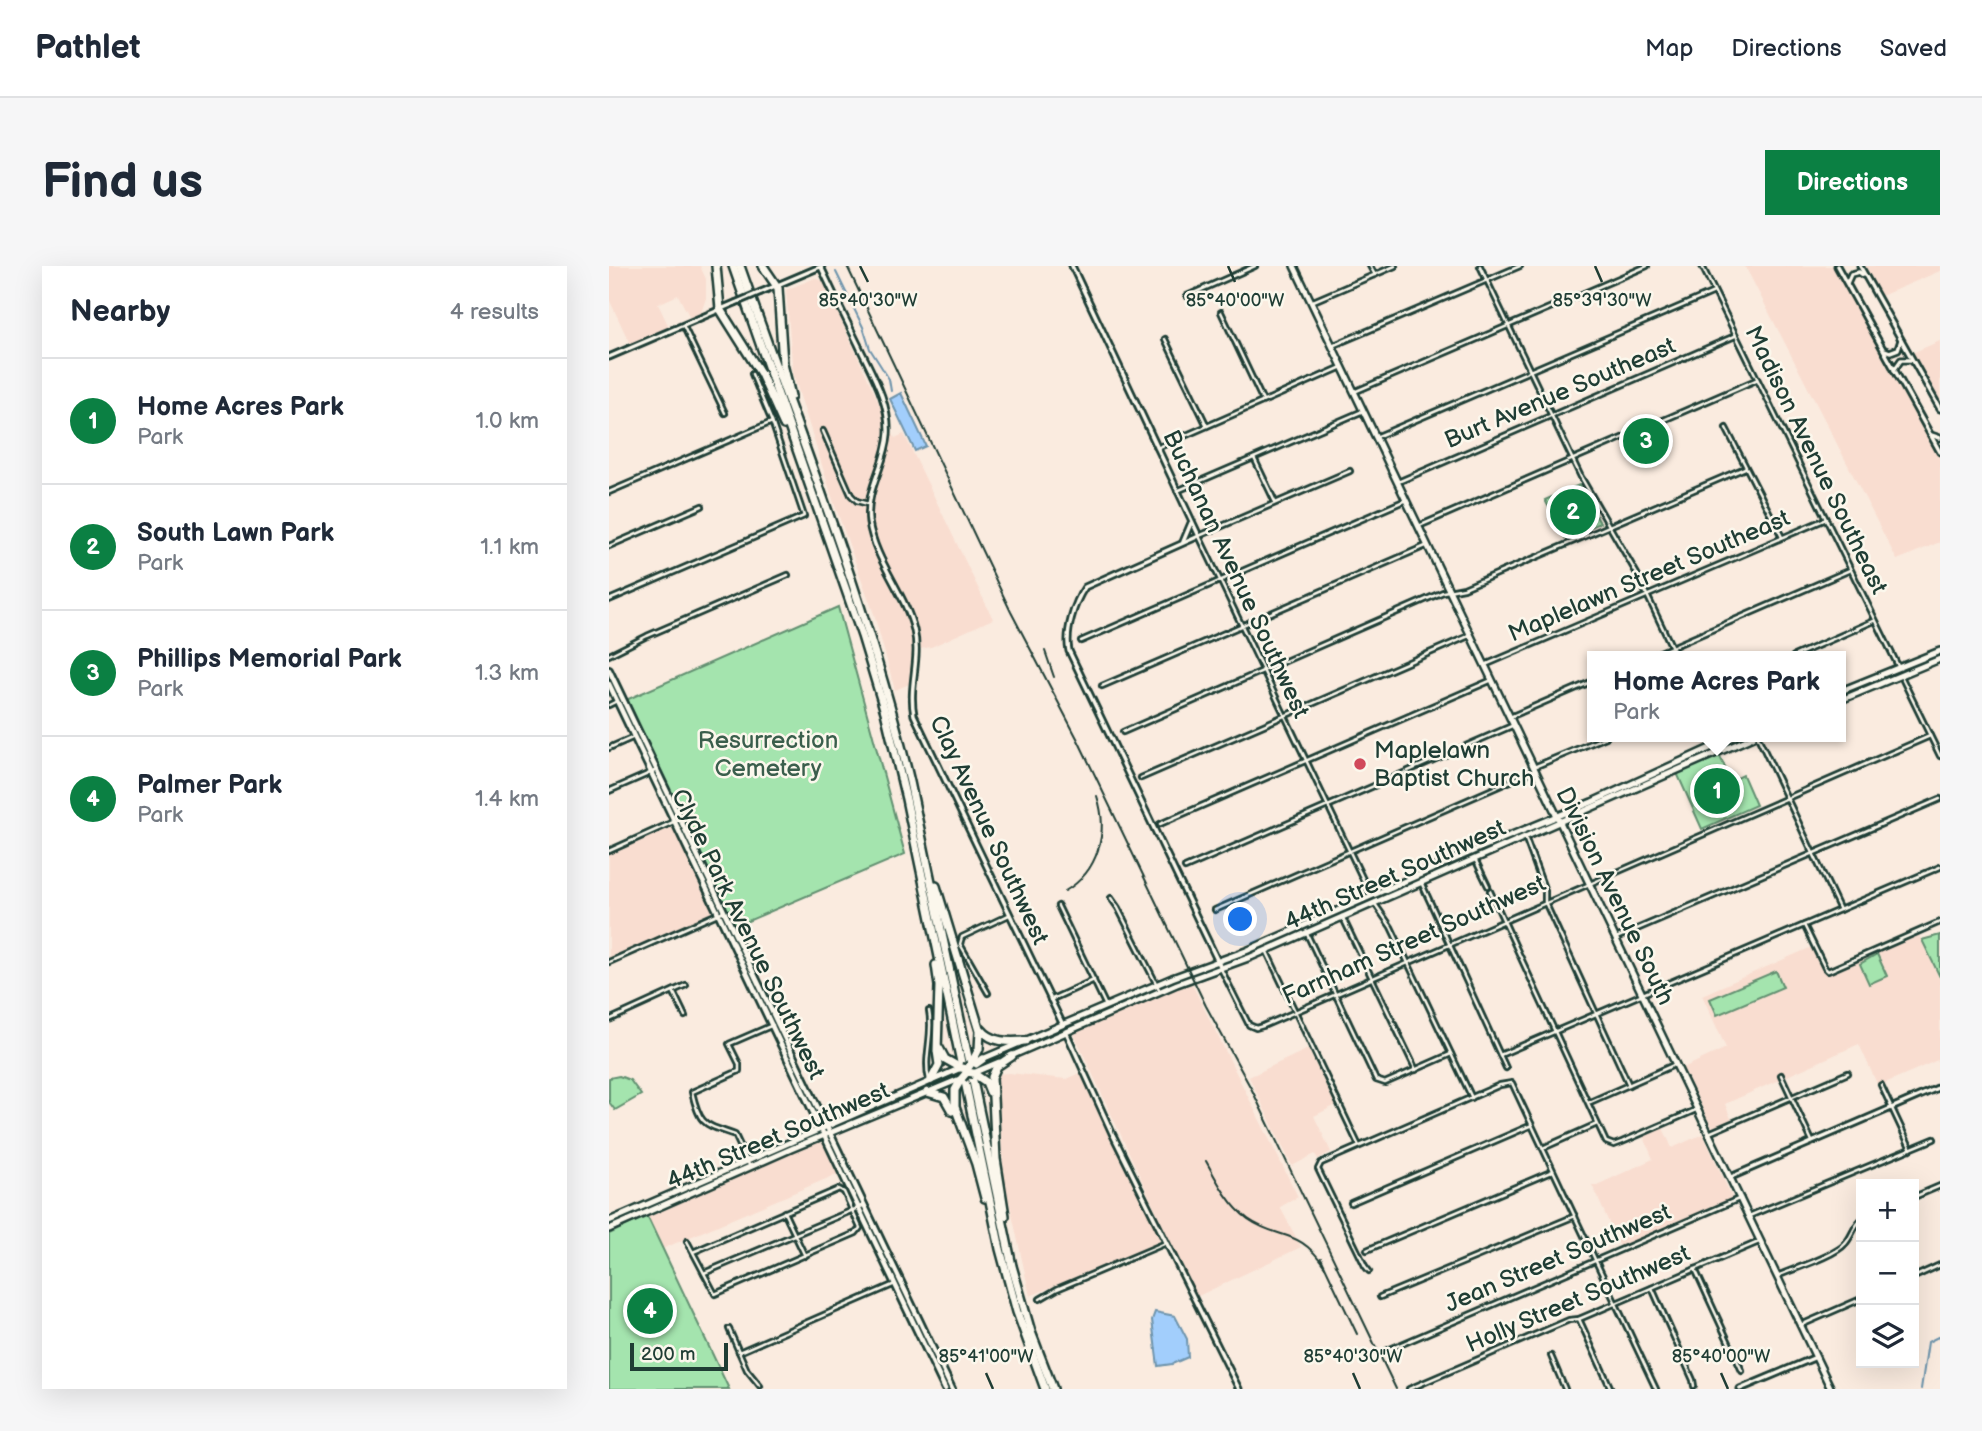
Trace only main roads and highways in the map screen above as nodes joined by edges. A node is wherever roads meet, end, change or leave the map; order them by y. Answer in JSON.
{"nodes":[{"id":1,"x":716,"y":266,"type":"edge"},
{"id":2,"x":733,"y":266,"type":"edge"},
{"id":3,"x":740,"y":266,"type":"edge"},
{"id":4,"x":763,"y":266,"type":"edge"},
{"id":5,"x":1294,"y":266,"type":"edge"},
{"id":6,"x":807,"y":455,"type":"junction"},
{"id":7,"x":804,"y":470,"type":"junction"},
{"id":8,"x":1940,"y":651,"type":"edge"},
{"id":9,"x":1940,"y":659,"type":"edge"},
{"id":10,"x":1899,"y":668,"type":"junction"},
{"id":11,"x":609,"y":670,"type":"edge"},
{"id":12,"x":1893,"y":679,"type":"junction"},
{"id":13,"x":609,"y":684,"type":"edge"},
{"id":14,"x":1846,"y":689,"type":"edge"},
{"id":15,"x":1846,"y":698,"type":"edge"},
{"id":16,"x":1716,"y":742,"type":"edge"},
{"id":17,"x":1738,"y":742,"type":"edge"},
{"id":18,"x":654,"y":771,"type":"junction"},
{"id":19,"x":916,"y":811,"type":"junction"},
{"id":20,"x":1558,"y":819,"type":"junction"},
{"id":21,"x":914,"y":838,"type":"junction"},
{"id":22,"x":1481,"y":848,"type":"junction"},
{"id":23,"x":1458,"y":857,"type":"junction"},
{"id":24,"x":1475,"y":859,"type":"junction"},
{"id":25,"x":1444,"y":863,"type":"junction"},
{"id":26,"x":1457,"y":867,"type":"junction"},
{"id":27,"x":1439,"y":874,"type":"junction"},
{"id":28,"x":1372,"y":899,"type":"junction"},
{"id":29,"x":1334,"y":912,"type":"junction"},
{"id":30,"x":1321,"y":926,"type":"junction"},
{"id":31,"x":977,"y":1018,"type":"junction"},
{"id":32,"x":1065,"y":1029,"type":"junction"},
{"id":33,"x":1025,"y":1041,"type":"junction"},
{"id":34,"x":938,"y":1046,"type":"junction"},
{"id":35,"x":1012,"y":1056,"type":"junction"},
{"id":36,"x":968,"y":1070,"type":"junction"},
{"id":37,"x":930,"y":1081,"type":"junction"},
{"id":38,"x":913,"y":1088,"type":"junction"},
{"id":39,"x":927,"y":1092,"type":"junction"},
{"id":40,"x":887,"y":1100,"type":"junction"},
{"id":41,"x":890,"y":1107,"type":"junction"},
{"id":42,"x":993,"y":1108,"type":"junction"},
{"id":43,"x":872,"y":1115,"type":"junction"},
{"id":44,"x":962,"y":1130,"type":"junction"},
{"id":45,"x":826,"y":1131,"type":"junction"},
{"id":46,"x":749,"y":1164,"type":"junction"},
{"id":47,"x":609,"y":1221,"type":"edge"},
{"id":48,"x":609,"y":1228,"type":"edge"},
{"id":49,"x":1011,"y":1266,"type":"junction"},
{"id":50,"x":1010,"y":1290,"type":"junction"},
{"id":51,"x":914,"y":1325,"type":"junction"},
{"id":52,"x":927,"y":1335,"type":"junction"},
{"id":53,"x":945,"y":1389,"type":"edge"},
{"id":54,"x":952,"y":1389,"type":"edge"},
{"id":55,"x":1045,"y":1389,"type":"edge"},
{"id":56,"x":1053,"y":1389,"type":"edge"},
{"id":57,"x":1831,"y":1389,"type":"edge"}],
"edges":[{"from":1,"to":7,"type":"highway"},
{"from":2,"to":7,"type":"highway"},
{"from":3,"to":6,"type":"highway"},
{"from":4,"to":6,"type":"highway"},
{"from":5,"to":20,"type":"main road","name":"Division Avenue South"},
{"from":6,"to":19,"type":"highway"},
{"from":7,"to":21,"type":"highway"},
{"from":8,"to":10,"type":"main road"},
{"from":9,"to":12,"type":"main road"},
{"from":10,"to":12,"type":"main road"},
{"from":10,"to":14,"type":"main road"},
{"from":11,"to":18,"type":"main road","name":"Clyde Park Avenue Southwest"},
{"from":12,"to":15,"type":"main road"},
{"from":13,"to":18,"type":"main road","name":"Clyde Park Avenue Southwest"},
{"from":16,"to":20,"type":"main road"},
{"from":17,"to":20,"type":"main road"},
{"from":18,"to":45,"type":"main road","name":"Clyde Park Avenue Southwest"},
{"from":19,"to":31,"type":"highway"},
{"from":19,"to":49,"type":"highway"},
{"from":20,"to":22,"type":"main road","name":"44th Street Southwest"},
{"from":20,"to":24,"type":"main road","name":"44th Street Southwest"},
{"from":20,"to":57,"type":"main road","name":"Division Avenue South"},
{"from":21,"to":34,"type":"highway"},
{"from":21,"to":50,"type":"highway"},
{"from":22,"to":23,"type":"main road","name":"44th Street Southwest"},
{"from":22,"to":24,"type":"main road"},
{"from":23,"to":25,"type":"main road","name":"44th Street Southwest"},
{"from":23,"to":26,"type":"main road"},
{"from":24,"to":26,"type":"main road","name":"44th Street Southwest"},
{"from":25,"to":27,"type":"main road"},
{"from":25,"to":28,"type":"main road","name":"44th Street Southwest"},
{"from":26,"to":27,"type":"main road","name":"44th Street Southwest"},
{"from":27,"to":28,"type":"main road","name":"44th Street Southwest"},
{"from":28,"to":29,"type":"main road","name":"44th Street Southwest"},
{"from":28,"to":30,"type":"main road","name":"44th Street Southwest"},
{"from":29,"to":30,"type":"main road"},
{"from":29,"to":32,"type":"main road","name":"44th Street Southwest"},
{"from":30,"to":32,"type":"main road","name":"44th Street Southwest"},
{"from":31,"to":33,"type":"highway"},
{"from":31,"to":36,"type":"highway"},
{"from":32,"to":33,"type":"main road","name":"44th Street Southwest"},
{"from":32,"to":35,"type":"main road","name":"44th Street Southwest"},
{"from":33,"to":36,"type":"main road","name":"44th Street Southwest"},
{"from":34,"to":36,"type":"highway"},
{"from":34,"to":37,"type":"highway"},
{"from":35,"to":36,"type":"main road","name":"44th Street Southwest"},
{"from":35,"to":42,"type":"highway"},
{"from":36,"to":37,"type":"main road","name":"44th Street Southwest"},
{"from":36,"to":39,"type":"main road","name":"44th Street Southwest"},
{"from":36,"to":42,"type":"highway"},
{"from":36,"to":44,"type":"highway"},
{"from":37,"to":38,"type":"main road","name":"44th Street Southwest"},
{"from":38,"to":40,"type":"main road","name":"44th Street Southwest"},
{"from":38,"to":41,"type":"main road"},
{"from":39,"to":41,"type":"main road","name":"44th Street Southwest"},
{"from":39,"to":44,"type":"highway"},
{"from":40,"to":43,"type":"main road"},
{"from":40,"to":45,"type":"main road","name":"44th Street Southwest"},
{"from":41,"to":43,"type":"main road","name":"44th Street Southwest"},
{"from":42,"to":49,"type":"highway"},
{"from":43,"to":45,"type":"main road","name":"44th Street Southwest"},
{"from":44,"to":50,"type":"highway"},
{"from":45,"to":46,"type":"main road","name":"44th Street Southwest"},
{"from":45,"to":51,"type":"main road","name":"Clyde Park Avenue Southwest"},
{"from":45,"to":52,"type":"main road","name":"Clyde Park Avenue Southwest"},
{"from":46,"to":47,"type":"main road","name":"44th Street Southwest"},
{"from":46,"to":48,"type":"main road","name":"44th Street Southwest"},
{"from":49,"to":56,"type":"highway"},
{"from":50,"to":55,"type":"highway"},
{"from":51,"to":52,"type":"main road"},
{"from":51,"to":53,"type":"main road","name":"Clyde Park Avenue Southwest"},
{"from":52,"to":54,"type":"main road","name":"Clyde Park Avenue Southwest"}]}
